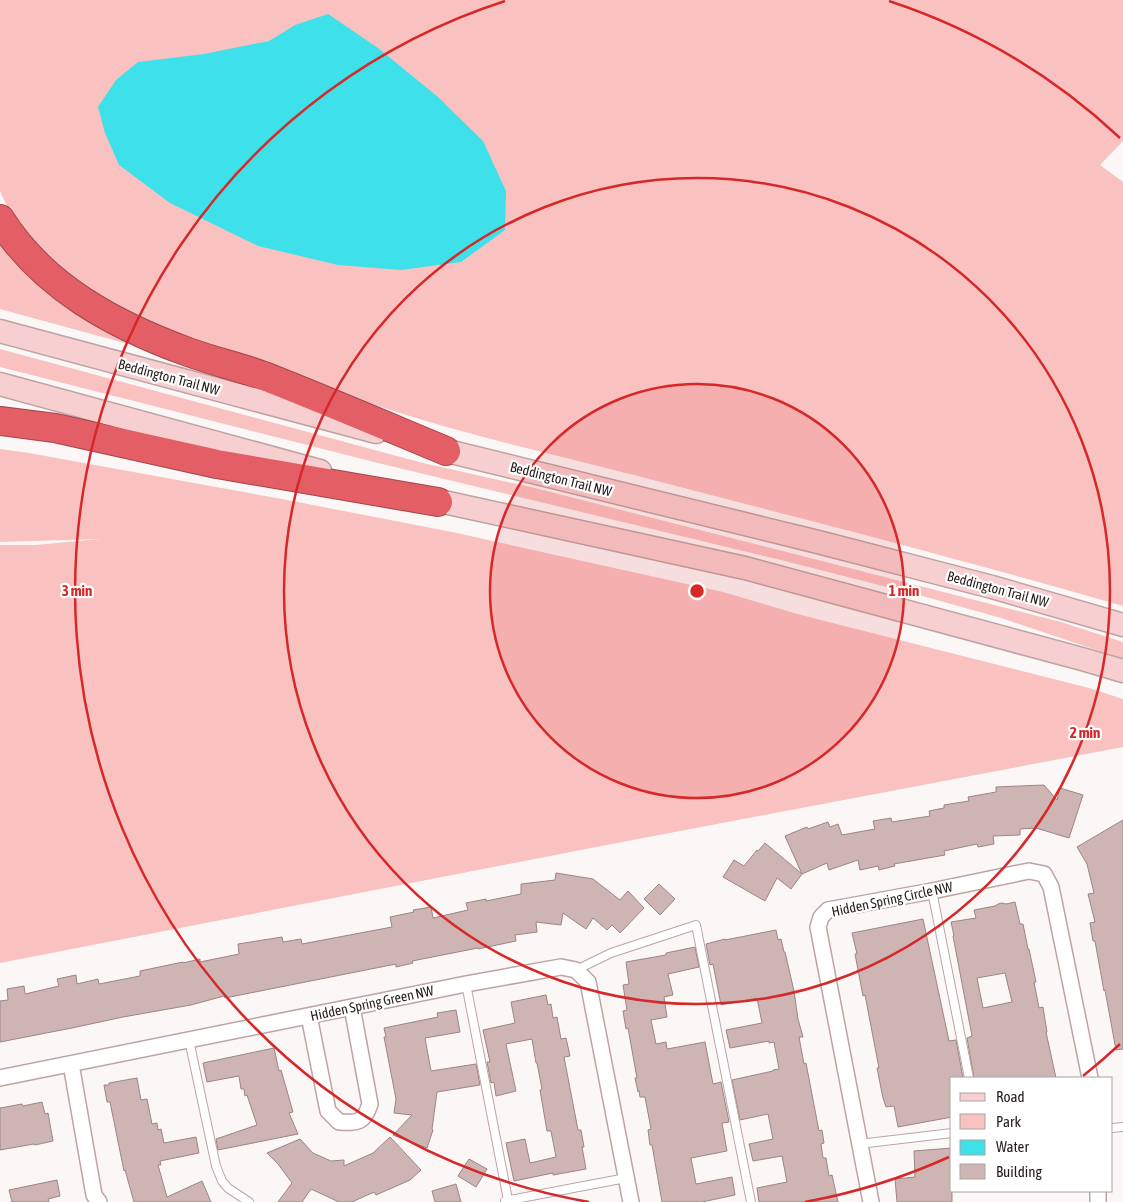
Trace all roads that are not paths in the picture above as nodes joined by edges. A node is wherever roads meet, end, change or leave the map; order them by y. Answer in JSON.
{"nodes":[{"id":1,"x":0,"y":219,"type":"edge"},
{"id":2,"x":0,"y":331,"type":"edge"},
{"id":3,"x":0,"y":384,"type":"edge"},
{"id":4,"x":0,"y":421,"type":"edge"},
{"id":5,"x":446,"y":451,"type":"junction"},
{"id":6,"x":438,"y":502,"type":"junction"},
{"id":7,"x":1123,"y":624,"type":"edge"},
{"id":8,"x":1123,"y":671,"type":"edge"},
{"id":9,"x":932,"y":891,"type":"junction"},
{"id":10,"x":576,"y":970,"type":"junction"},
{"id":11,"x":466,"y":984,"type":"junction"},
{"id":12,"x":352,"y":1007,"type":"junction"},
{"id":13,"x":309,"y":1016,"type":"junction"},
{"id":14,"x":189,"y":1040,"type":"junction"},
{"id":15,"x":71,"y":1064,"type":"junction"},
{"id":16,"x":969,"y":1077,"type":"edge"},
{"id":17,"x":1090,"y":1077,"type":"edge"},
{"id":18,"x":0,"y":1078,"type":"edge"},
{"id":19,"x":950,"y":1133,"type":"edge"},
{"id":20,"x":859,"y":1144,"type":"junction"},
{"id":21,"x":626,"y":1178,"type":"junction"},
{"id":22,"x":505,"y":1201,"type":"edge"},
{"id":23,"x":98,"y":1202,"type":"edge"},
{"id":24,"x":249,"y":1202,"type":"edge"},
{"id":25,"x":631,"y":1202,"type":"edge"},
{"id":26,"x":751,"y":1202,"type":"edge"},
{"id":27,"x":871,"y":1202,"type":"edge"}],
"edges":[{"from":1,"to":5,"type":"highway"},
{"from":2,"to":5,"type":"main road","name":"Beddington Trail NW"},
{"from":3,"to":6,"type":"main road"},
{"from":4,"to":6,"type":"highway"},
{"from":5,"to":7,"type":"main road","name":"Beddington Trail NW"},
{"from":6,"to":8,"type":"main road"},
{"from":9,"to":16,"type":"lane"},
{"from":9,"to":17,"type":"street","name":"Hidden Spring Circle NW"},
{"from":9,"to":20,"type":"street","name":"Hidden Spring Circle NW"},
{"from":10,"to":11,"type":"street","name":"Hidden Spring Green NW"},
{"from":10,"to":21,"type":"street"},
{"from":10,"to":26,"type":"lane"},
{"from":11,"to":12,"type":"street","name":"Hidden Spring Green NW"},
{"from":11,"to":22,"type":"lane"},
{"from":12,"to":13,"type":"street","name":"Hidden Spring Green NW"},
{"from":12,"to":13,"type":"street"},
{"from":13,"to":14,"type":"street","name":"Hidden Spring Green NW"},
{"from":14,"to":15,"type":"street","name":"Hidden Spring Green NW"},
{"from":14,"to":24,"type":"lane"},
{"from":15,"to":18,"type":"street","name":"Hidden Spring Green NW"},
{"from":15,"to":23,"type":"street"},
{"from":19,"to":20,"type":"lane"},
{"from":20,"to":27,"type":"street","name":"Hidden Spring Circle NW"},
{"from":21,"to":22,"type":"lane"},
{"from":21,"to":25,"type":"street"}]}
